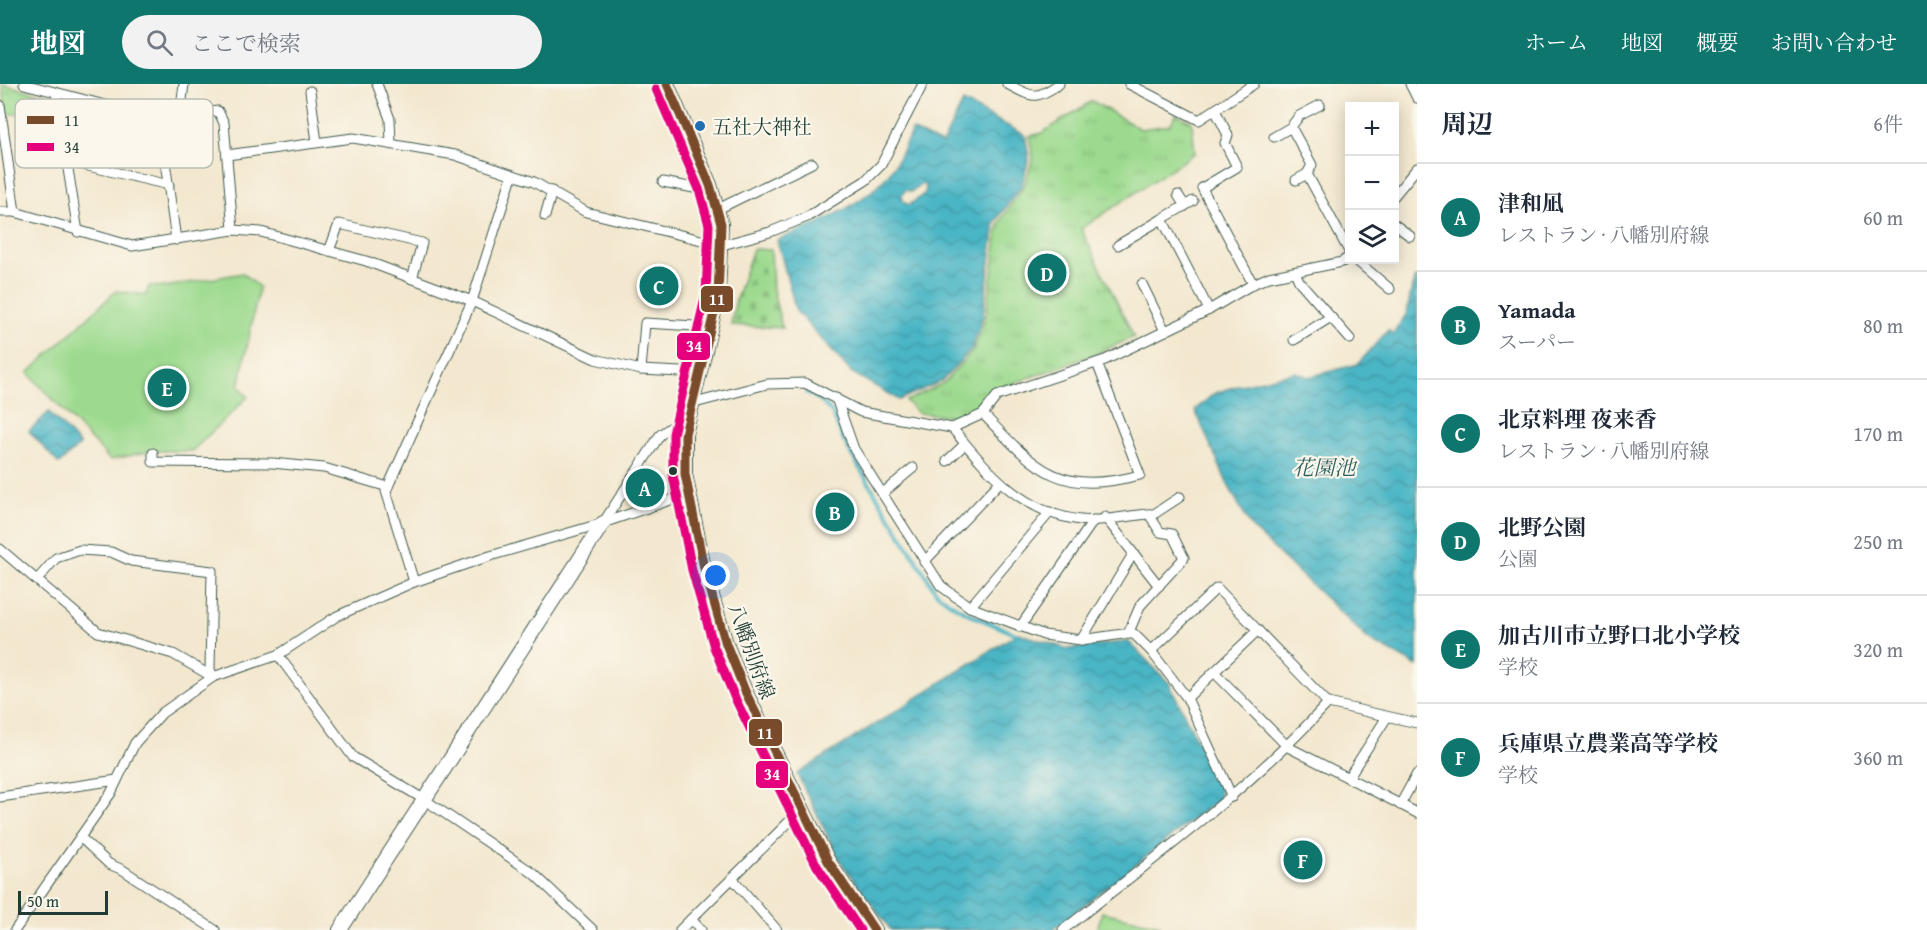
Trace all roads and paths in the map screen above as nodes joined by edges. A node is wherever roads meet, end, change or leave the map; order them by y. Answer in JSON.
{"nodes":[{"id":1,"x":24,"y":84,"type":"edge"},
{"id":2,"x":184,"y":84,"type":"edge"},
{"id":3,"x":377,"y":84,"type":"edge"},
{"id":4,"x":667,"y":84,"type":"edge"},
{"id":5,"x":923,"y":84,"type":"edge"},
{"id":6,"x":1007,"y":84,"type":"edge"},
{"id":7,"x":1059,"y":84,"type":"edge"},
{"id":8,"x":1129,"y":84,"type":"edge"},
{"id":9,"x":1254,"y":84,"type":"edge"},
{"id":10,"x":1410,"y":84,"type":"edge"},
{"id":11,"x":310,"y":91,"type":"dead end"},
{"id":12,"x":56,"y":93,"type":"junction"},
{"id":13,"x":1417,"y":98,"type":"edge"},
{"id":14,"x":57,"y":99,"type":"edge"},
{"id":15,"x":81,"y":99,"type":"edge"},
{"id":16,"x":182,"y":99,"type":"edge"},
{"id":17,"x":0,"y":105,"type":"edge"},
{"id":18,"x":1320,"y":105,"type":"dead end"},
{"id":19,"x":1215,"y":110,"type":"junction"},
{"id":20,"x":213,"y":112,"type":"edge"},
{"id":21,"x":1291,"y":128,"type":"junction"},
{"id":22,"x":1274,"y":137,"type":"dead end"},
{"id":23,"x":317,"y":142,"type":"junction"},
{"id":24,"x":391,"y":144,"type":"junction"},
{"id":25,"x":227,"y":155,"type":"junction"},
{"id":26,"x":812,"y":163,"type":"dead end"},
{"id":27,"x":68,"y":168,"type":"edge"},
{"id":28,"x":97,"y":168,"type":"edge"},
{"id":29,"x":166,"y":168,"type":"edge"},
{"id":30,"x":1417,"y":168,"type":"edge"},
{"id":31,"x":1307,"y":174,"type":"junction"},
{"id":32,"x":512,"y":176,"type":"junction"},
{"id":33,"x":1296,"y":180,"type":"dead end"},
{"id":34,"x":663,"y":182,"type":"dead end"},
{"id":35,"x":169,"y":185,"type":"junction"},
{"id":36,"x":710,"y":185,"type":"junction"},
{"id":37,"x":1399,"y":187,"type":"edge"},
{"id":38,"x":552,"y":191,"type":"junction"},
{"id":39,"x":1178,"y":195,"type":"dead end"},
{"id":40,"x":718,"y":209,"type":"junction"},
{"id":41,"x":0,"y":212,"type":"edge"},
{"id":42,"x":15,"y":212,"type":"junction"},
{"id":43,"x":545,"y":216,"type":"dead end"},
{"id":44,"x":1162,"y":219,"type":"junction"},
{"id":45,"x":1232,"y":220,"type":"dead end"},
{"id":46,"x":1222,"y":225,"type":"junction"},
{"id":47,"x":1399,"y":227,"type":"edge"},
{"id":48,"x":233,"y":230,"type":"junction"},
{"id":49,"x":78,"y":232,"type":"junction"},
{"id":50,"x":1410,"y":236,"type":"dead end"},
{"id":51,"x":176,"y":240,"type":"junction"},
{"id":52,"x":722,"y":245,"type":"junction"},
{"id":53,"x":1118,"y":245,"type":"dead end"},
{"id":54,"x":1345,"y":246,"type":"edge"},
{"id":55,"x":329,"y":251,"type":"junction"},
{"id":56,"x":1179,"y":251,"type":"junction"},
{"id":57,"x":1169,"y":256,"type":"dead end"},
{"id":58,"x":1345,"y":259,"type":"edge"},
{"id":59,"x":1361,"y":264,"type":"edge"},
{"id":60,"x":1295,"y":272,"type":"junction"},
{"id":61,"x":412,"y":279,"type":"junction"},
{"id":62,"x":1142,"y":284,"type":"dead end"},
{"id":63,"x":1252,"y":284,"type":"junction"},
{"id":64,"x":1390,"y":289,"type":"dead end"},
{"id":65,"x":472,"y":301,"type":"junction"},
{"id":66,"x":1209,"y":310,"type":"junction"},
{"id":67,"x":1331,"y":317,"type":"junction"},
{"id":68,"x":712,"y":327,"type":"junction"},
{"id":69,"x":1165,"y":331,"type":"junction"},
{"id":70,"x":1350,"y":339,"type":"dead end"},
{"id":71,"x":1294,"y":340,"type":"dead end"},
{"id":72,"x":1097,"y":363,"type":"junction"},
{"id":73,"x":641,"y":370,"type":"junction"},
{"id":74,"x":700,"y":373,"type":"junction"},
{"id":75,"x":836,"y":398,"type":"junction"},
{"id":76,"x":689,"y":410,"type":"junction"},
{"id":77,"x":983,"y":414,"type":"junction"},
{"id":78,"x":952,"y":428,"type":"junction"},
{"id":79,"x":965,"y":444,"type":"junction"},
{"id":80,"x":153,"y":453,"type":"dead end"},
{"id":81,"x":947,"y":461,"type":"dead end"},
{"id":82,"x":913,"y":468,"type":"dead end"},
{"id":83,"x":999,"y":482,"type":"junction"},
{"id":84,"x":388,"y":487,"type":"junction"},
{"id":85,"x":883,"y":493,"type":"junction"},
{"id":86,"x":688,"y":494,"type":"junction"},
{"id":87,"x":1180,"y":497,"type":"dead end"},
{"id":88,"x":1050,"y":512,"type":"junction"},
{"id":89,"x":1149,"y":514,"type":"junction"},
{"id":90,"x":1105,"y":518,"type":"junction"},
{"id":91,"x":1094,"y":520,"type":"junction"},
{"id":92,"x":603,"y":523,"type":"junction"},
{"id":93,"x":0,"y":549,"type":"edge"},
{"id":94,"x":1133,"y":554,"type":"junction"},
{"id":95,"x":924,"y":562,"type":"junction"},
{"id":96,"x":37,"y":580,"type":"junction"},
{"id":97,"x":414,"y":582,"type":"junction"},
{"id":98,"x":1159,"y":586,"type":"junction"},
{"id":99,"x":970,"y":607,"type":"junction"},
{"id":100,"x":1020,"y":627,"type":"junction"},
{"id":101,"x":1258,"y":630,"type":"junction"},
{"id":102,"x":1128,"y":634,"type":"junction"},
{"id":103,"x":1081,"y":640,"type":"junction"},
{"id":104,"x":1151,"y":651,"type":"junction"},
{"id":105,"x":278,"y":655,"type":"junction"},
{"id":106,"x":1214,"y":672,"type":"junction"},
{"id":107,"x":213,"y":677,"type":"junction"},
{"id":108,"x":1187,"y":698,"type":"junction"},
{"id":109,"x":1328,"y":703,"type":"junction"},
{"id":110,"x":1387,"y":717,"type":"junction"},
{"id":111,"x":1417,"y":723,"type":"edge"},
{"id":112,"x":1288,"y":747,"type":"junction"},
{"id":113,"x":1417,"y":774,"type":"edge"},
{"id":114,"x":1348,"y":778,"type":"junction"},
{"id":115,"x":117,"y":780,"type":"junction"},
{"id":116,"x":0,"y":797,"type":"edge"},
{"id":117,"x":1232,"y":797,"type":"junction"},
{"id":118,"x":425,"y":800,"type":"junction"},
{"id":119,"x":1400,"y":804,"type":"junction"},
{"id":120,"x":801,"y":810,"type":"junction"},
{"id":121,"x":1417,"y":813,"type":"edge"},
{"id":122,"x":80,"y":837,"type":"junction"},
{"id":123,"x":732,"y":878,"type":"junction"},
{"id":124,"x":691,"y":919,"type":"junction"},
{"id":125,"x":15,"y":930,"type":"edge"},
{"id":126,"x":215,"y":930,"type":"edge"},
{"id":127,"x":340,"y":930,"type":"edge"},
{"id":128,"x":593,"y":930,"type":"edge"},
{"id":129,"x":680,"y":930,"type":"edge"},
{"id":130,"x":701,"y":930,"type":"edge"},
{"id":131,"x":777,"y":930,"type":"edge"},
{"id":132,"x":874,"y":930,"type":"edge"},
{"id":133,"x":1063,"y":930,"type":"edge"}],
"edges":[{"from":1,"to":12,"type":"street"},
{"from":2,"to":16,"type":"street"},
{"from":3,"to":24,"type":"street"},
{"from":4,"to":36,"type":"main road","name":"八幡別府線"},
{"from":5,"to":52,"type":"street"},
{"from":6,"to":7,"type":"street"},
{"from":8,"to":19,"type":"street"},
{"from":9,"to":19,"type":"street"},
{"from":10,"to":13,"type":"street"},
{"from":11,"to":23,"type":"street"},
{"from":12,"to":14,"type":"street"},
{"from":12,"to":15,"type":"street"},
{"from":17,"to":42,"type":"street"},
{"from":18,"to":21,"type":"street"},
{"from":19,"to":46,"type":"street"},
{"from":20,"to":25,"type":"street"},
{"from":21,"to":22,"type":"street"},
{"from":21,"to":31,"type":"street"},
{"from":23,"to":24,"type":"street"},
{"from":23,"to":25,"type":"street"},
{"from":24,"to":32,"type":"street"},
{"from":25,"to":48,"type":"street"},
{"from":26,"to":40,"type":"street"},
{"from":27,"to":49,"type":"street"},
{"from":28,"to":35,"type":"street"},
{"from":29,"to":35,"type":"street"},
{"from":30,"to":37,"type":"street"},
{"from":31,"to":33,"type":"street"},
{"from":31,"to":54,"type":"street"},
{"from":32,"to":38,"type":"street"},
{"from":32,"to":65,"type":"street"},
{"from":34,"to":36,"type":"street"},
{"from":35,"to":51,"type":"street"},
{"from":36,"to":40,"type":"main road","name":"八幡別府線"},
{"from":38,"to":43,"type":"street"},
{"from":38,"to":52,"type":"street"},
{"from":39,"to":44,"type":"street"},
{"from":40,"to":52,"type":"main road","name":"八幡別府線"},
{"from":41,"to":42,"type":"street"},
{"from":42,"to":49,"type":"street"},
{"from":44,"to":53,"type":"street"},
{"from":44,"to":56,"type":"street"},
{"from":45,"to":46,"type":"street"},
{"from":46,"to":63,"type":"street"},
{"from":47,"to":50,"type":"street"},
{"from":48,"to":51,"type":"street"},
{"from":48,"to":55,"type":"street"},
{"from":49,"to":51,"type":"street"},
{"from":52,"to":68,"type":"main road","name":"八幡別府線"},
{"from":55,"to":61,"type":"street"},
{"from":55,"to":61,"type":"street"},
{"from":56,"to":57,"type":"street"},
{"from":56,"to":66,"type":"street"},
{"from":58,"to":60,"type":"street"},
{"from":59,"to":64,"type":"street"},
{"from":60,"to":63,"type":"street"},
{"from":60,"to":67,"type":"street"},
{"from":61,"to":65,"type":"street"},
{"from":62,"to":69,"type":"street"},
{"from":63,"to":66,"type":"street"},
{"from":65,"to":73,"type":"street"},
{"from":65,"to":84,"type":"street"},
{"from":66,"to":69,"type":"street"},
{"from":67,"to":70,"type":"street"},
{"from":67,"to":71,"type":"street"},
{"from":68,"to":73,"type":"street"},
{"from":68,"to":74,"type":"main road","name":"八幡別府線"},
{"from":69,"to":72,"type":"street"},
{"from":72,"to":77,"type":"street"},
{"from":72,"to":77,"type":"street"},
{"from":73,"to":74,"type":"street"},
{"from":74,"to":76,"type":"main road","name":"八幡別府線"},
{"from":75,"to":76,"type":"street"},
{"from":75,"to":78,"type":"street"},
{"from":75,"to":85,"type":"street"},
{"from":76,"to":86,"type":"main road","name":"八幡別府線"},
{"from":76,"to":92,"type":"street"},
{"from":77,"to":78,"type":"street"},
{"from":78,"to":79,"type":"street"},
{"from":79,"to":81,"type":"street"},
{"from":79,"to":83,"type":"street"},
{"from":80,"to":84,"type":"street"},
{"from":82,"to":85,"type":"street"},
{"from":83,"to":88,"type":"street"},
{"from":83,"to":95,"type":"street"},
{"from":84,"to":97,"type":"street"},
{"from":85,"to":95,"type":"street"},
{"from":86,"to":92,"type":"street"},
{"from":86,"to":120,"type":"main road","name":"八幡別府線"},
{"from":87,"to":89,"type":"street"},
{"from":88,"to":91,"type":"street"},
{"from":88,"to":99,"type":"street"},
{"from":89,"to":90,"type":"street"},
{"from":89,"to":98,"type":"street"},
{"from":90,"to":91,"type":"street"},
{"from":90,"to":94,"type":"street"},
{"from":91,"to":100,"type":"street"},
{"from":92,"to":97,"type":"street"},
{"from":92,"to":118,"type":"main road"},
{"from":93,"to":96,"type":"street"},
{"from":94,"to":98,"type":"street"},
{"from":94,"to":103,"type":"street"},
{"from":95,"to":99,"type":"street"},
{"from":96,"to":107,"type":"street"},
{"from":96,"to":107,"type":"street"},
{"from":97,"to":105,"type":"street"},
{"from":98,"to":102,"type":"street"},
{"from":99,"to":100,"type":"street"},
{"from":100,"to":103,"type":"street"},
{"from":101,"to":104,"type":"street"},
{"from":101,"to":106,"type":"street"},
{"from":101,"to":109,"type":"street"},
{"from":102,"to":103,"type":"street"},
{"from":102,"to":104,"type":"street"},
{"from":104,"to":108,"type":"street"},
{"from":105,"to":107,"type":"street"},
{"from":105,"to":118,"type":"street"},
{"from":106,"to":108,"type":"street"},
{"from":106,"to":112,"type":"street"},
{"from":107,"to":115,"type":"street"},
{"from":108,"to":117,"type":"street"},
{"from":109,"to":110,"type":"street"},
{"from":109,"to":112,"type":"street"},
{"from":110,"to":111,"type":"street"},
{"from":110,"to":114,"type":"street"},
{"from":112,"to":114,"type":"street"},
{"from":112,"to":117,"type":"street"},
{"from":113,"to":119,"type":"street"},
{"from":114,"to":119,"type":"street"},
{"from":115,"to":116,"type":"street"},
{"from":115,"to":122,"type":"street"},
{"from":117,"to":133,"type":"street"},
{"from":118,"to":127,"type":"main road"},
{"from":118,"to":128,"type":"street"},
{"from":119,"to":121,"type":"street"},
{"from":120,"to":123,"type":"street"},
{"from":120,"to":132,"type":"main road","name":"八幡別府線"},
{"from":122,"to":125,"type":"street"},
{"from":122,"to":126,"type":"street"},
{"from":123,"to":124,"type":"street"},
{"from":123,"to":131,"type":"street"},
{"from":124,"to":129,"type":"street"},
{"from":124,"to":130,"type":"street"}]}
